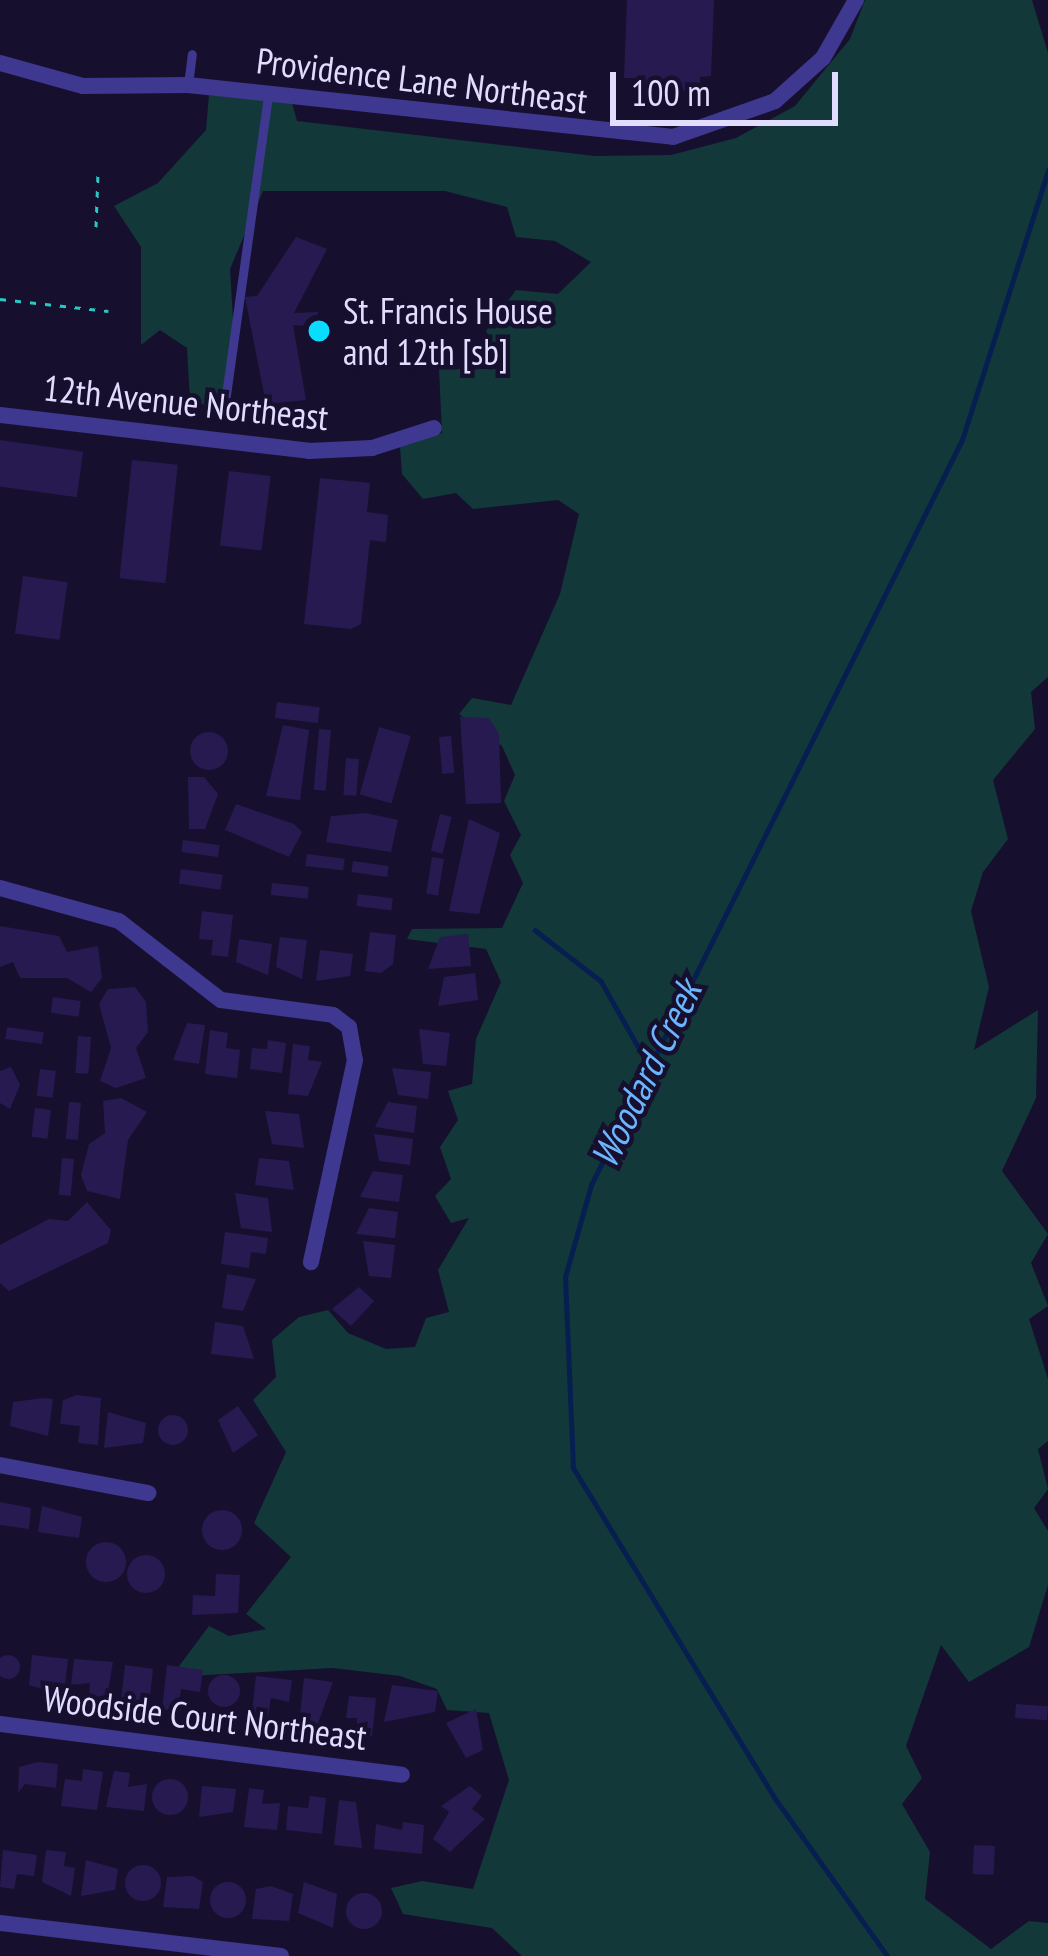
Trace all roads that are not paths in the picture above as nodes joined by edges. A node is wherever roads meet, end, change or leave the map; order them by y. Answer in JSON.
{"nodes":[{"id":1,"x":856,"y":0,"type":"edge"},
{"id":2,"x":192,"y":55,"type":"dead end"},
{"id":3,"x":0,"y":63,"type":"edge"},
{"id":4,"x":188,"y":85,"type":"junction"},
{"id":5,"x":268,"y":95,"type":"junction"},
{"id":6,"x":224,"y":409,"type":"dead end"},
{"id":7,"x":0,"y":416,"type":"edge"},
{"id":8,"x":434,"y":428,"type":"dead end"},
{"id":9,"x":0,"y":888,"type":"edge"},
{"id":10,"x":311,"y":1262,"type":"dead end"},
{"id":11,"x":0,"y":1465,"type":"edge"},
{"id":12,"x":148,"y":1493,"type":"dead end"},
{"id":13,"x":0,"y":1724,"type":"edge"},
{"id":14,"x":402,"y":1775,"type":"dead end"},
{"id":15,"x":0,"y":1923,"type":"edge"},
{"id":16,"x":281,"y":1956,"type":"edge"}],
"edges":[{"from":1,"to":5,"type":"street","name":"Providence Lane Northeast"},
{"from":2,"to":4,"type":"lane"},
{"from":3,"to":4,"type":"street","name":"Providence Lane Northeast"},
{"from":4,"to":5,"type":"street","name":"Providence Lane Northeast"},
{"from":5,"to":6,"type":"lane"},
{"from":7,"to":8,"type":"street","name":"12th Avenue Northeast"},
{"from":9,"to":10,"type":"street"},
{"from":11,"to":12,"type":"street"},
{"from":13,"to":14,"type":"street","name":"Woodside Court Northeast"},
{"from":15,"to":16,"type":"street"}]}
